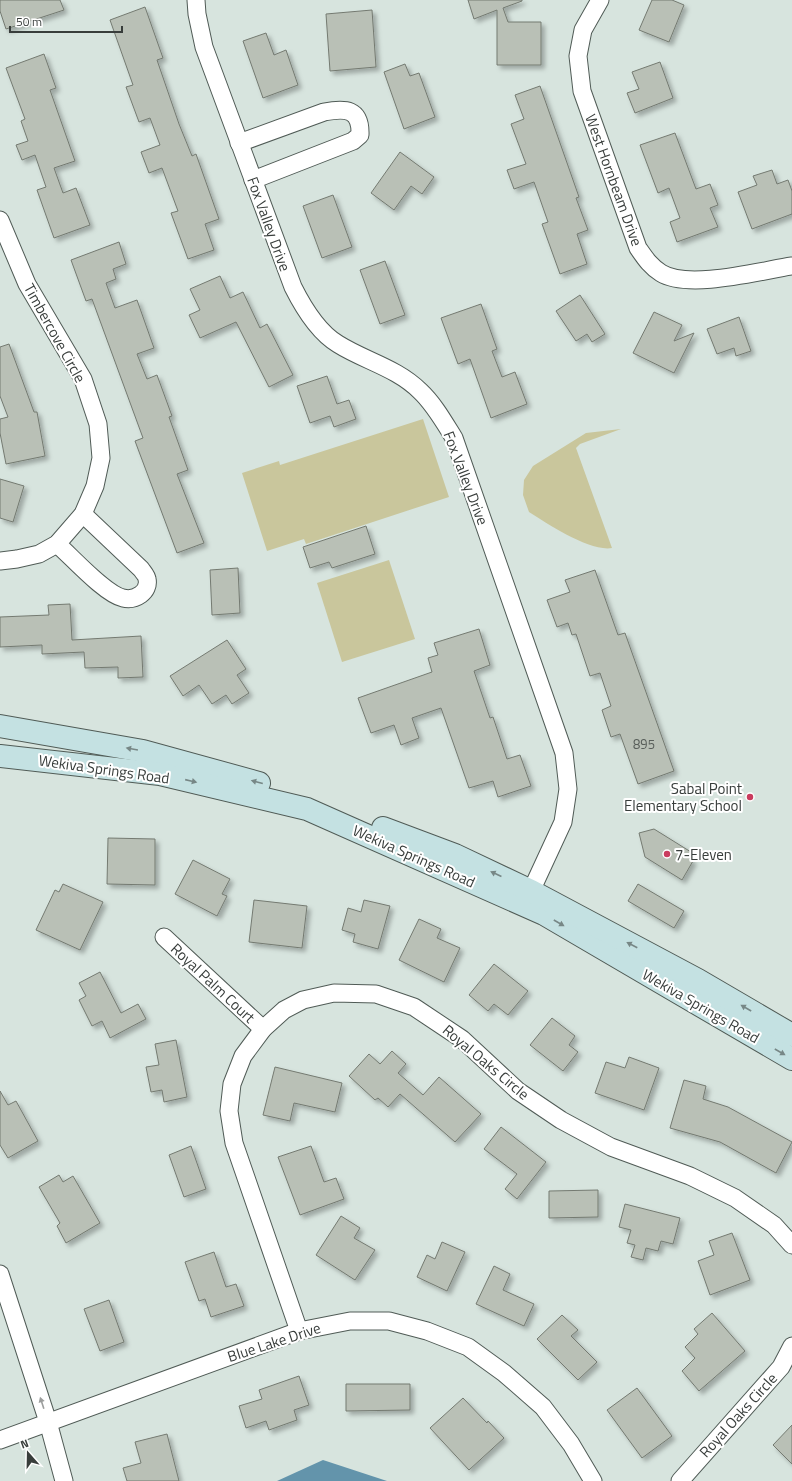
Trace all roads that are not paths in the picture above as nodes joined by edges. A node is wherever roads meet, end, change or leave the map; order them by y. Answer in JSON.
{"nodes":[{"id":1,"x":196,"y":0,"type":"edge"},
{"id":2,"x":600,"y":0,"type":"edge"},
{"id":3,"x":239,"y":143,"type":"junction"},
{"id":4,"x":253,"y":180,"type":"junction"},
{"id":5,"x":0,"y":220,"type":"edge"},
{"id":6,"x":792,"y":266,"type":"edge"},
{"id":7,"x":83,"y":514,"type":"junction"},
{"id":8,"x":57,"y":544,"type":"junction"},
{"id":9,"x":0,"y":561,"type":"edge"},
{"id":10,"x":0,"y":726,"type":"edge"},
{"id":11,"x":0,"y":756,"type":"edge"},
{"id":12,"x":528,"y":898,"type":"junction"},
{"id":13,"x":164,"y":936,"type":"dead end"},
{"id":14,"x":263,"y":1029,"type":"junction"},
{"id":15,"x":792,"y":1035,"type":"edge"},
{"id":16,"x":792,"y":1059,"type":"edge"},
{"id":17,"x":792,"y":1245,"type":"edge"},
{"id":18,"x":0,"y":1274,"type":"edge"},
{"id":19,"x":299,"y":1331,"type":"junction"},
{"id":20,"x":792,"y":1346,"type":"edge"},
{"id":21,"x":48,"y":1422,"type":"junction"},
{"id":22,"x":0,"y":1440,"type":"edge"},
{"id":23,"x":64,"y":1481,"type":"edge"},
{"id":24,"x":594,"y":1481,"type":"edge"},
{"id":25,"x":680,"y":1481,"type":"edge"}],
"edges":[{"from":1,"to":3,"type":"street","name":"Fox Valley Drive"},
{"from":2,"to":6,"type":"street","name":"West Hornbeam Drive"},
{"from":3,"to":4,"type":"street","name":"Fox Valley Drive"},
{"from":3,"to":4,"type":"street"},
{"from":4,"to":12,"type":"street","name":"Fox Valley Drive"},
{"from":5,"to":7,"type":"street","name":"Timbercove Circle"},
{"from":7,"to":8,"type":"street","name":"Timbercove Circle"},
{"from":7,"to":8,"type":"street"},
{"from":8,"to":9,"type":"street","name":"Timbercove Circle"},
{"from":12,"to":10,"type":"main road","name":"Wekiva Springs Road","one_way":true},
{"from":11,"to":12,"type":"main road","name":"Wekiva Springs Road","one_way":true},
{"from":15,"to":12,"type":"main road","name":"Wekiva Springs Road","one_way":true},
{"from":12,"to":16,"type":"main road","name":"Wekiva Springs Road","one_way":true},
{"from":13,"to":14,"type":"street","name":"Royal Palm Court"},
{"from":14,"to":17,"type":"street","name":"Royal Oaks Circle"},
{"from":14,"to":19,"type":"street","name":"Royal Oaks Circle"},
{"from":21,"to":18,"type":"street","one_way":true},
{"from":19,"to":21,"type":"street","name":"Blue Lake Drive"},
{"from":19,"to":24,"type":"street","name":"Blue Lake Drive"},
{"from":20,"to":25,"type":"street","name":"Royal Oaks Circle"},
{"from":21,"to":22,"type":"street","name":"Blue Lake Drive"},
{"from":21,"to":23,"type":"street"}]}
